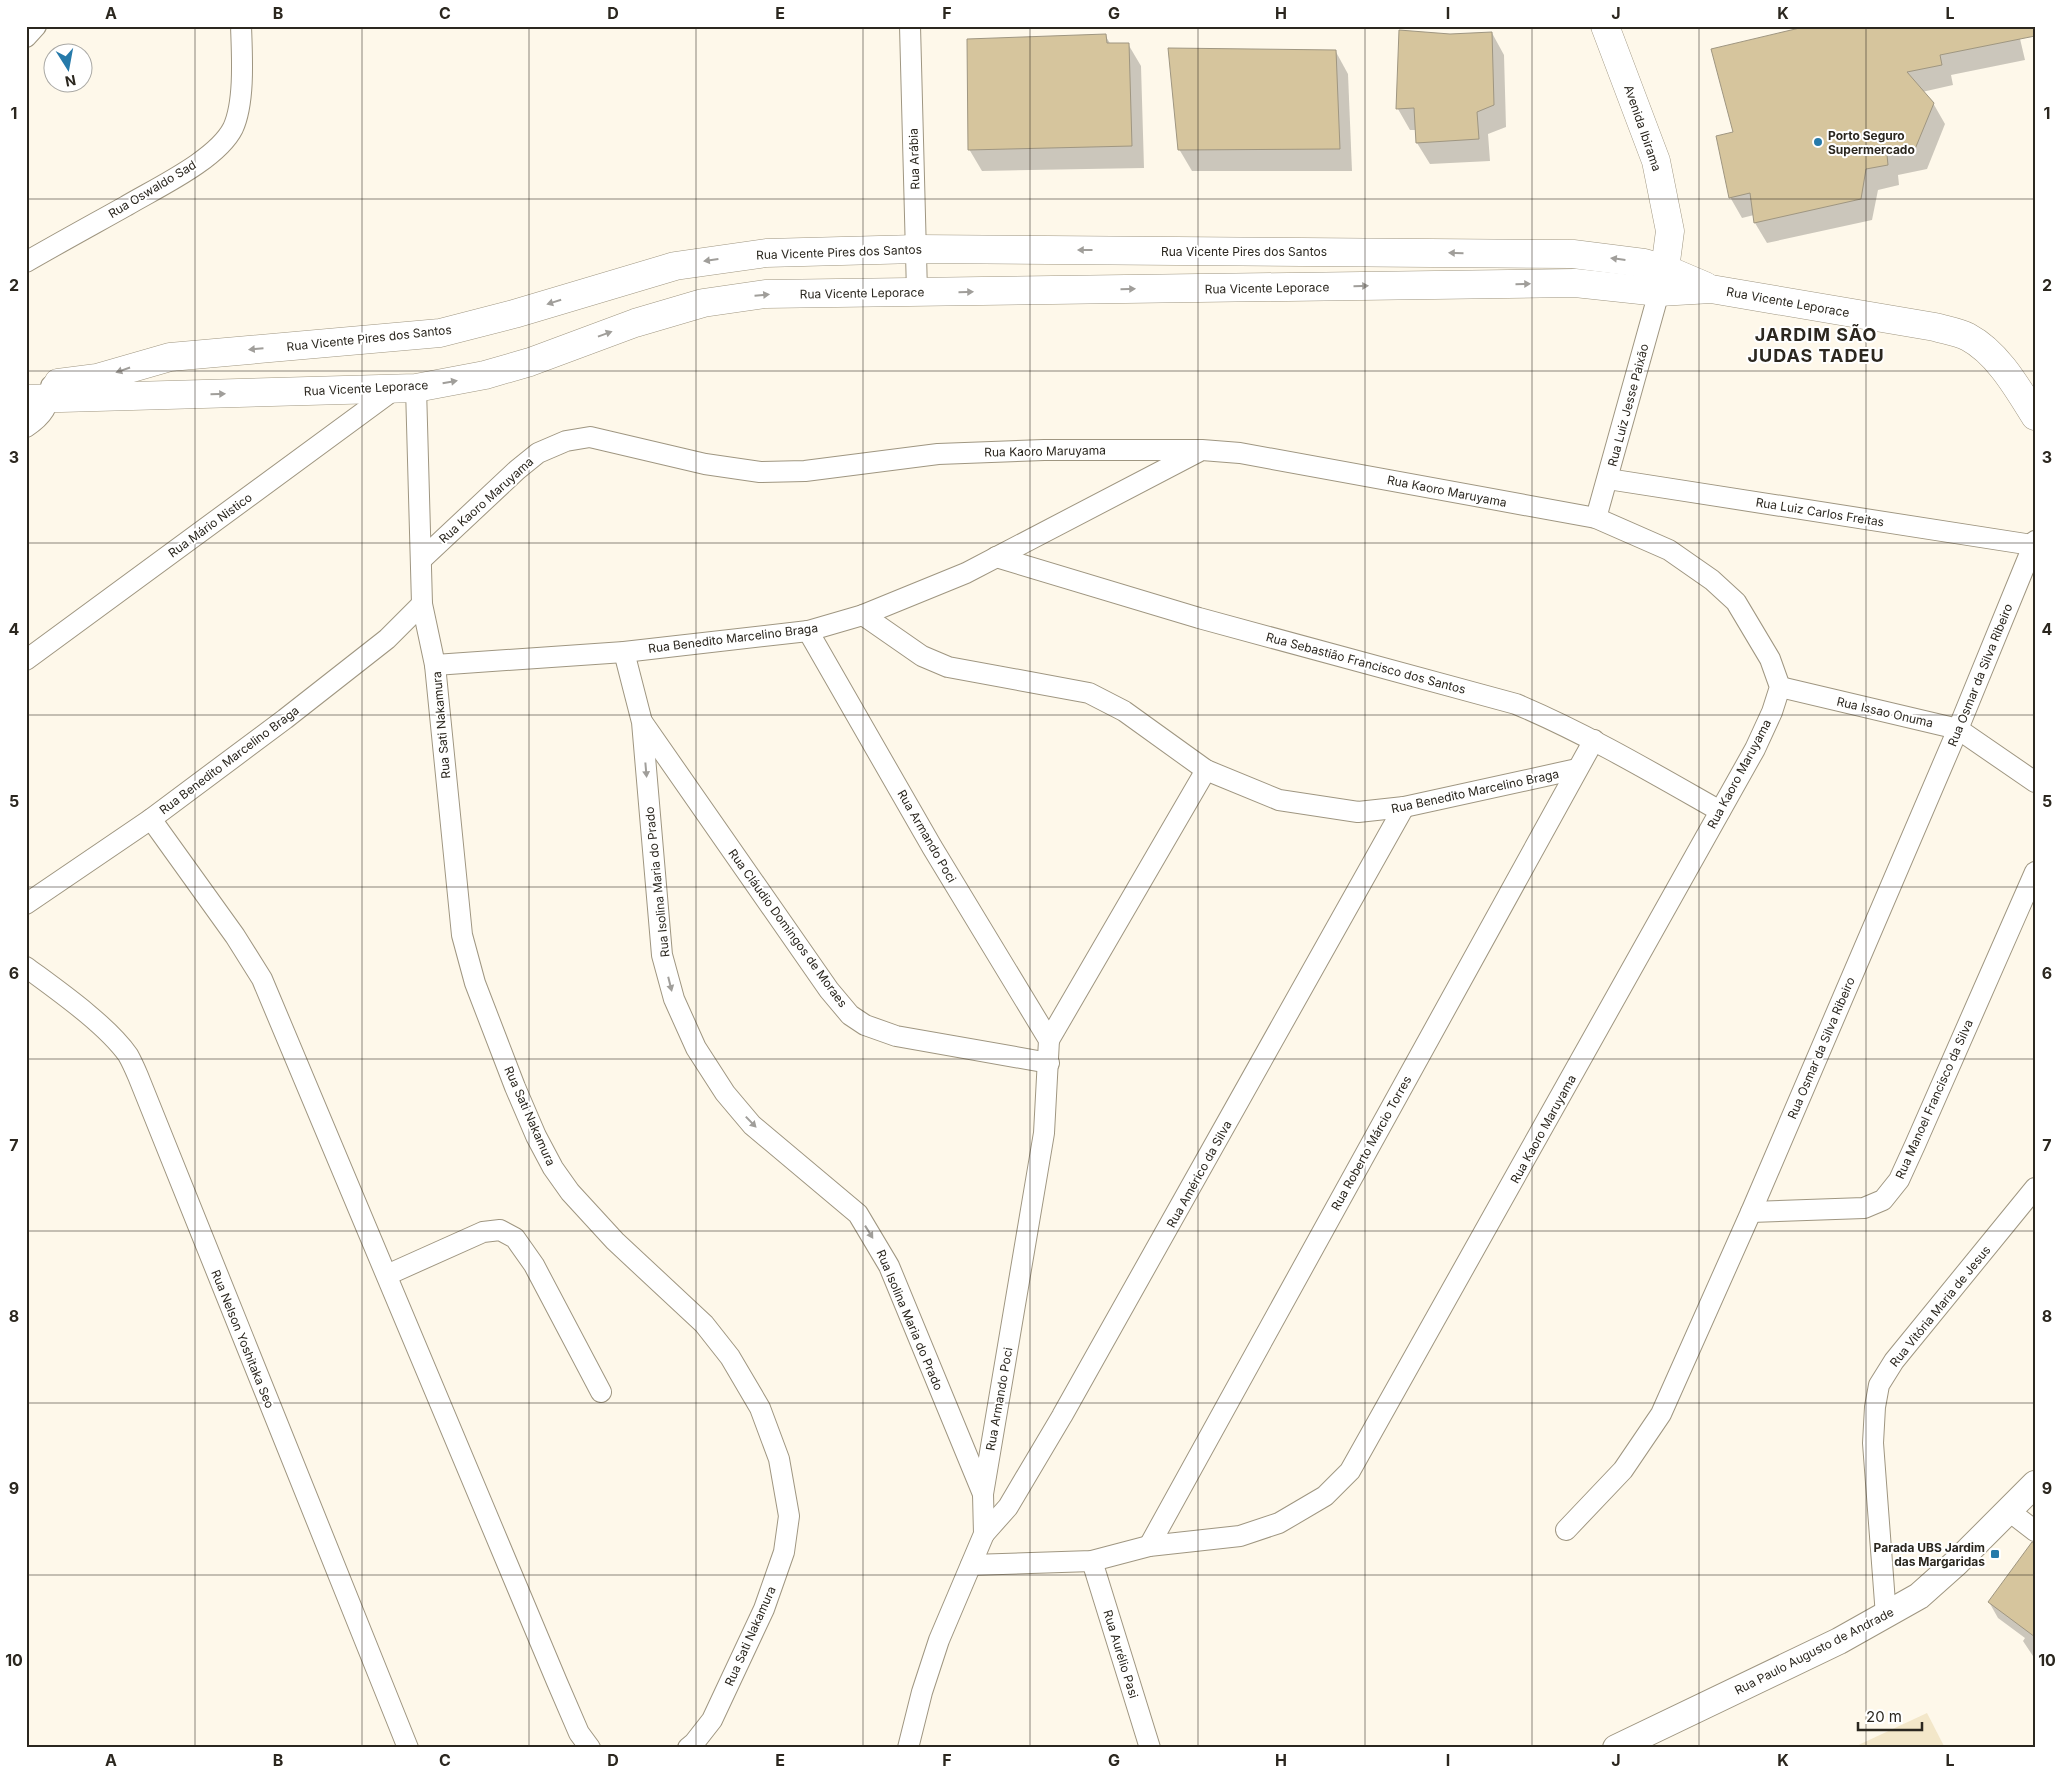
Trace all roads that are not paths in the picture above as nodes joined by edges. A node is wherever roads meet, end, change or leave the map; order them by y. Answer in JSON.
{"nodes":[{"id":1,"x":36,"y":26,"type":"edge"},
{"id":2,"x":241,"y":26,"type":"edge"},
{"id":3,"x":910,"y":26,"type":"edge"},
{"id":4,"x":1605,"y":26,"type":"edge"},
{"id":5,"x":26,"y":37,"type":"edge"},
{"id":6,"x":917,"y":249,"type":"junction"},
{"id":7,"x":26,"y":262,"type":"edge"},
{"id":8,"x":1662,"y":280,"type":"junction"},
{"id":9,"x":917,"y":292,"type":"junction"},
{"id":10,"x":170,"y":357,"type":"junction"},
{"id":11,"x":405,"y":388,"type":"junction"},
{"id":12,"x":38,"y":391,"type":"edge"},
{"id":13,"x":170,"y":396,"type":"junction"},
{"id":14,"x":2035,"y":416,"type":"edge"},
{"id":15,"x":26,"y":427,"type":"edge"},
{"id":16,"x":1202,"y":450,"type":"junction"},
{"id":17,"x":1608,"y":479,"type":"junction"},
{"id":18,"x":1596,"y":518,"type":"junction"},
{"id":19,"x":2034,"y":543,"type":"edge"},
{"id":20,"x":996,"y":557,"type":"junction"},
{"id":21,"x":421,"y":560,"type":"junction"},
{"id":22,"x":422,"y":604,"type":"junction"},
{"id":23,"x":863,"y":615,"type":"junction"},
{"id":24,"x":808,"y":630,"type":"junction"},
{"id":25,"x":624,"y":652,"type":"junction"},
{"id":26,"x":26,"y":660,"type":"edge"},
{"id":27,"x":435,"y":665,"type":"junction"},
{"id":28,"x":1780,"y":687,"type":"junction"},
{"id":29,"x":642,"y":722,"type":"junction"},
{"id":30,"x":1958,"y":729,"type":"junction"},
{"id":31,"x":1594,"y":740,"type":"junction"},
{"id":32,"x":1577,"y":769,"type":"junction"},
{"id":33,"x":1206,"y":770,"type":"junction"},
{"id":34,"x":682,"y":780,"type":"junction"},
{"id":35,"x":2035,"y":782,"type":"edge"},
{"id":36,"x":649,"y":801,"type":"junction"},
{"id":37,"x":1404,"y":807,"type":"junction"},
{"id":38,"x":1720,"y":811,"type":"junction"},
{"id":39,"x":150,"y":818,"type":"junction"},
{"id":40,"x":2035,"y":872,"type":"edge"},
{"id":41,"x":26,"y":904,"type":"edge"},
{"id":42,"x":26,"y":967,"type":"edge"},
{"id":43,"x":1049,"y":1040,"type":"junction"},
{"id":44,"x":1049,"y":1063,"type":"junction"},
{"id":45,"x":2035,"y":1188,"type":"edge"},
{"id":46,"x":1751,"y":1212,"type":"junction"},
{"id":47,"x":387,"y":1275,"type":"junction"},
{"id":48,"x":601,"y":1392,"type":"dead end"},
{"id":49,"x":2035,"y":1484,"type":"edge"},
{"id":50,"x":983,"y":1494,"type":"junction"},
{"id":51,"x":2009,"y":1511,"type":"junction"},
{"id":52,"x":1566,"y":1530,"type":"dead end"},
{"id":53,"x":2035,"y":1531,"type":"edge"},
{"id":54,"x":984,"y":1534,"type":"junction"},
{"id":55,"x":1150,"y":1546,"type":"junction"},
{"id":56,"x":1092,"y":1560,"type":"junction"},
{"id":57,"x":972,"y":1565,"type":"junction"},
{"id":58,"x":1886,"y":1616,"type":"junction"},
{"id":59,"x":408,"y":1748,"type":"edge"},
{"id":60,"x":590,"y":1748,"type":"edge"},
{"id":61,"x":688,"y":1748,"type":"edge"},
{"id":62,"x":908,"y":1748,"type":"edge"},
{"id":63,"x":1150,"y":1748,"type":"edge"},
{"id":64,"x":1616,"y":1748,"type":"edge"}],
"edges":[{"from":1,"to":5,"type":"street"},
{"from":2,"to":7,"type":"street","name":"Rua Oswaldo Sad"},
{"from":3,"to":6,"type":"street","name":"Rua Arábia"},
{"from":4,"to":8,"type":"main road","name":"Avenida Ibirama"},
{"from":8,"to":6,"type":"main road","name":"Rua Vicente Pires dos Santos","one_way":true},
{"from":6,"to":9,"type":"street","name":"Rua Arábia"},
{"from":6,"to":10,"type":"main road","name":"Rua Vicente Pires dos Santos","one_way":true},
{"from":9,"to":8,"type":"main road","name":"Rua Vicente Leporace","one_way":true},
{"from":8,"to":14,"type":"main road","name":"Rua Vicente Leporace"},
{"from":8,"to":17,"type":"street","name":"Rua Luiz Jesse Paixão"},
{"from":11,"to":9,"type":"main road","name":"Rua Vicente Leporace","one_way":true},
{"from":10,"to":12,"type":"main road","name":"Rua Vicente Pires dos Santos","one_way":true},
{"from":10,"to":13,"type":"main road"},
{"from":13,"to":11,"type":"main road","name":"Rua Vicente Leporace","one_way":true},
{"from":11,"to":21,"type":"street","name":"Rua Sati Nakamura"},
{"from":11,"to":26,"type":"street","name":"Rua Mário Nistico"},
{"from":12,"to":13,"type":"main road","name":"Rua Vicente Leporace"},
{"from":12,"to":15,"type":"street"},
{"from":16,"to":18,"type":"street","name":"Rua Kaoro Maruyama"},
{"from":16,"to":20,"type":"street"},
{"from":16,"to":21,"type":"street","name":"Rua Kaoro Maruyama"},
{"from":17,"to":18,"type":"street","name":"Rua Luiz Jesse Paixão"},
{"from":17,"to":19,"type":"street","name":"Rua Luiz Carlos Freitas"},
{"from":18,"to":28,"type":"street","name":"Rua Kaoro Maruyama"},
{"from":19,"to":30,"type":"street","name":"Rua Osmar da Silva Ribeiro"},
{"from":20,"to":23,"type":"street"},
{"from":20,"to":31,"type":"street","name":"Rua Sebastião Francisco dos Santos"},
{"from":21,"to":22,"type":"street","name":"Rua Sati Nakamura"},
{"from":22,"to":27,"type":"street","name":"Rua Sati Nakamura"},
{"from":22,"to":39,"type":"street","name":"Rua Benedito Marcelino Braga"},
{"from":23,"to":24,"type":"street","name":"Rua Benedito Marcelino Braga"},
{"from":23,"to":33,"type":"street","name":"Rua Benedito Marcelino Braga"},
{"from":24,"to":25,"type":"street","name":"Rua Benedito Marcelino Braga"},
{"from":24,"to":43,"type":"street","name":"Rua Armando Poci"},
{"from":25,"to":27,"type":"street","name":"Rua Benedito Marcelino Braga"},
{"from":25,"to":29,"type":"street","name":"Rua Isolina Maria do Prado"},
{"from":27,"to":61,"type":"street","name":"Rua Sati Nakamura"},
{"from":28,"to":30,"type":"street","name":"Rua Issao Onuma"},
{"from":28,"to":38,"type":"street","name":"Rua Kaoro Maruyama"},
{"from":29,"to":34,"type":"street","name":"Rua Cláudio Domingos de Moraes"},
{"from":29,"to":36,"type":"street","name":"Rua Isolina Maria do Prado","one_way":true},
{"from":30,"to":35,"type":"street","name":"Rua Issao Onuma"},
{"from":30,"to":46,"type":"street","name":"Rua Osmar da Silva Ribeiro"},
{"from":31,"to":32,"type":"street","name":"Rua Roberto Márcio Torres"},
{"from":31,"to":38,"type":"street","name":"Rua Sebastião Francisco dos Santos"},
{"from":32,"to":37,"type":"street","name":"Rua Benedito Marcelino Braga"},
{"from":32,"to":55,"type":"street","name":"Rua Roberto Márcio Torres"},
{"from":33,"to":37,"type":"street","name":"Rua Benedito Marcelino Braga"},
{"from":33,"to":43,"type":"street"},
{"from":34,"to":36,"type":"street"},
{"from":34,"to":44,"type":"street","name":"Rua Cláudio Domingos de Moraes"},
{"from":36,"to":50,"type":"street","name":"Rua Isolina Maria do Prado","one_way":true},
{"from":37,"to":54,"type":"street","name":"Rua Américo da Silva"},
{"from":38,"to":55,"type":"street","name":"Rua Kaoro Maruyama"},
{"from":39,"to":41,"type":"street","name":"Rua Benedito Marcelino Braga"},
{"from":39,"to":47,"type":"street"},
{"from":40,"to":46,"type":"street","name":"Rua Manoel Francisco da Silva"},
{"from":42,"to":59,"type":"street","name":"Rua Nelson Yoshitaka Seo"},
{"from":43,"to":44,"type":"street","name":"Rua Armando Poci"},
{"from":44,"to":50,"type":"street","name":"Rua Armando Poci"},
{"from":45,"to":58,"type":"street","name":"Rua Vitória Maria de Jesus"},
{"from":46,"to":52,"type":"street","name":"Rua Osmar da Silva Ribeiro"},
{"from":47,"to":48,"type":"street"},
{"from":47,"to":60,"type":"street"},
{"from":49,"to":51,"type":"street","name":"Rua Paulo Augusto de Andrade"},
{"from":50,"to":54,"type":"street","name":"Rua Armando Poci"},
{"from":51,"to":53,"type":"street"},
{"from":51,"to":58,"type":"street","name":"Rua Paulo Augusto de Andrade"},
{"from":54,"to":57,"type":"street","name":"Rua Armando Poci"},
{"from":55,"to":56,"type":"street","name":"Rua Kaoro Maruyama"},
{"from":56,"to":57,"type":"street","name":"Rua Kaoro Maruyama"},
{"from":56,"to":63,"type":"street","name":"Rua Aurélio Pasi"},
{"from":57,"to":62,"type":"street","name":"Rua Armando Poci"},
{"from":58,"to":64,"type":"street","name":"Rua Paulo Augusto de Andrade"}]}
